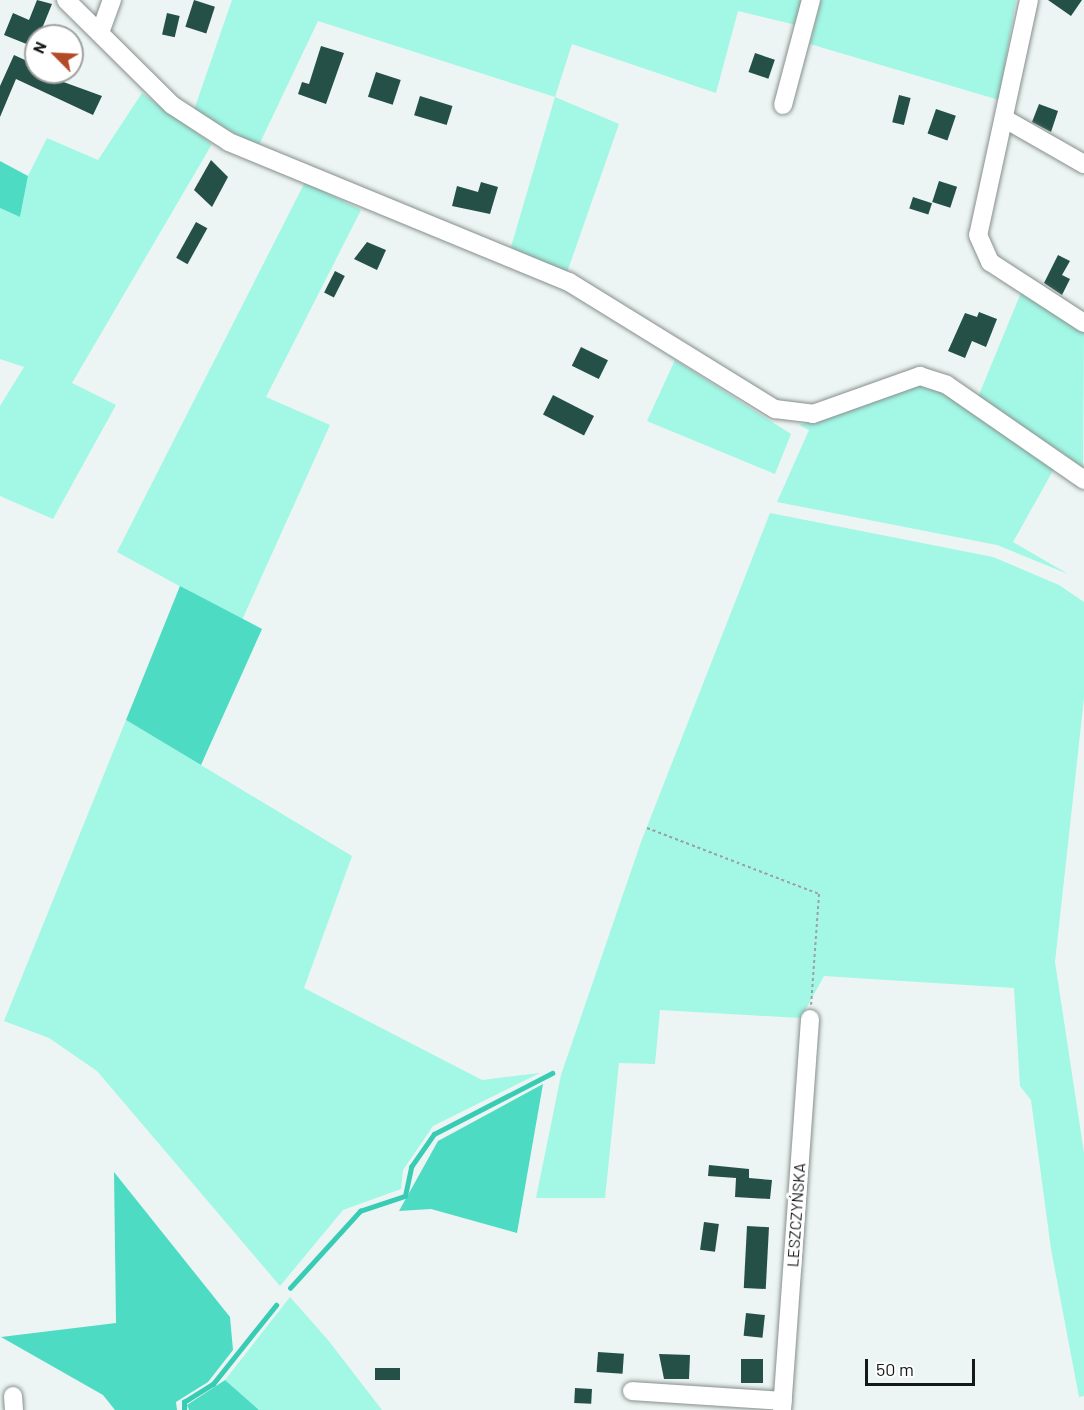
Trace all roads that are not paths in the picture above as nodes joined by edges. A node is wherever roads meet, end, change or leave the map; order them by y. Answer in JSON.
{"nodes":[{"id":1,"x":66,"y":0,"type":"edge"},
{"id":2,"x":112,"y":0,"type":"edge"},
{"id":3,"x":811,"y":0,"type":"edge"},
{"id":4,"x":1029,"y":0,"type":"edge"},
{"id":5,"x":101,"y":30,"type":"junction"},
{"id":6,"x":783,"y":105,"type":"dead end"},
{"id":7,"x":1005,"y":119,"type":"junction"},
{"id":8,"x":1084,"y":164,"type":"edge"},
{"id":9,"x":1084,"y":324,"type":"edge"},
{"id":10,"x":1084,"y":480,"type":"edge"},
{"id":11,"x":810,"y":1019,"type":"road end"},
{"id":12,"x":632,"y":1391,"type":"dead end"},
{"id":13,"x":782,"y":1406,"type":"edge"}],
"edges":[{"from":1,"to":5,"type":"street"},
{"from":2,"to":5,"type":"street"},
{"from":3,"to":6,"type":"street"},
{"from":4,"to":7,"type":"street"},
{"from":5,"to":10,"type":"street"},
{"from":7,"to":8,"type":"street"},
{"from":7,"to":9,"type":"street"},
{"from":11,"to":13,"type":"street","name":"LESZCZYŃSKA"},
{"from":12,"to":13,"type":"street"}]}
